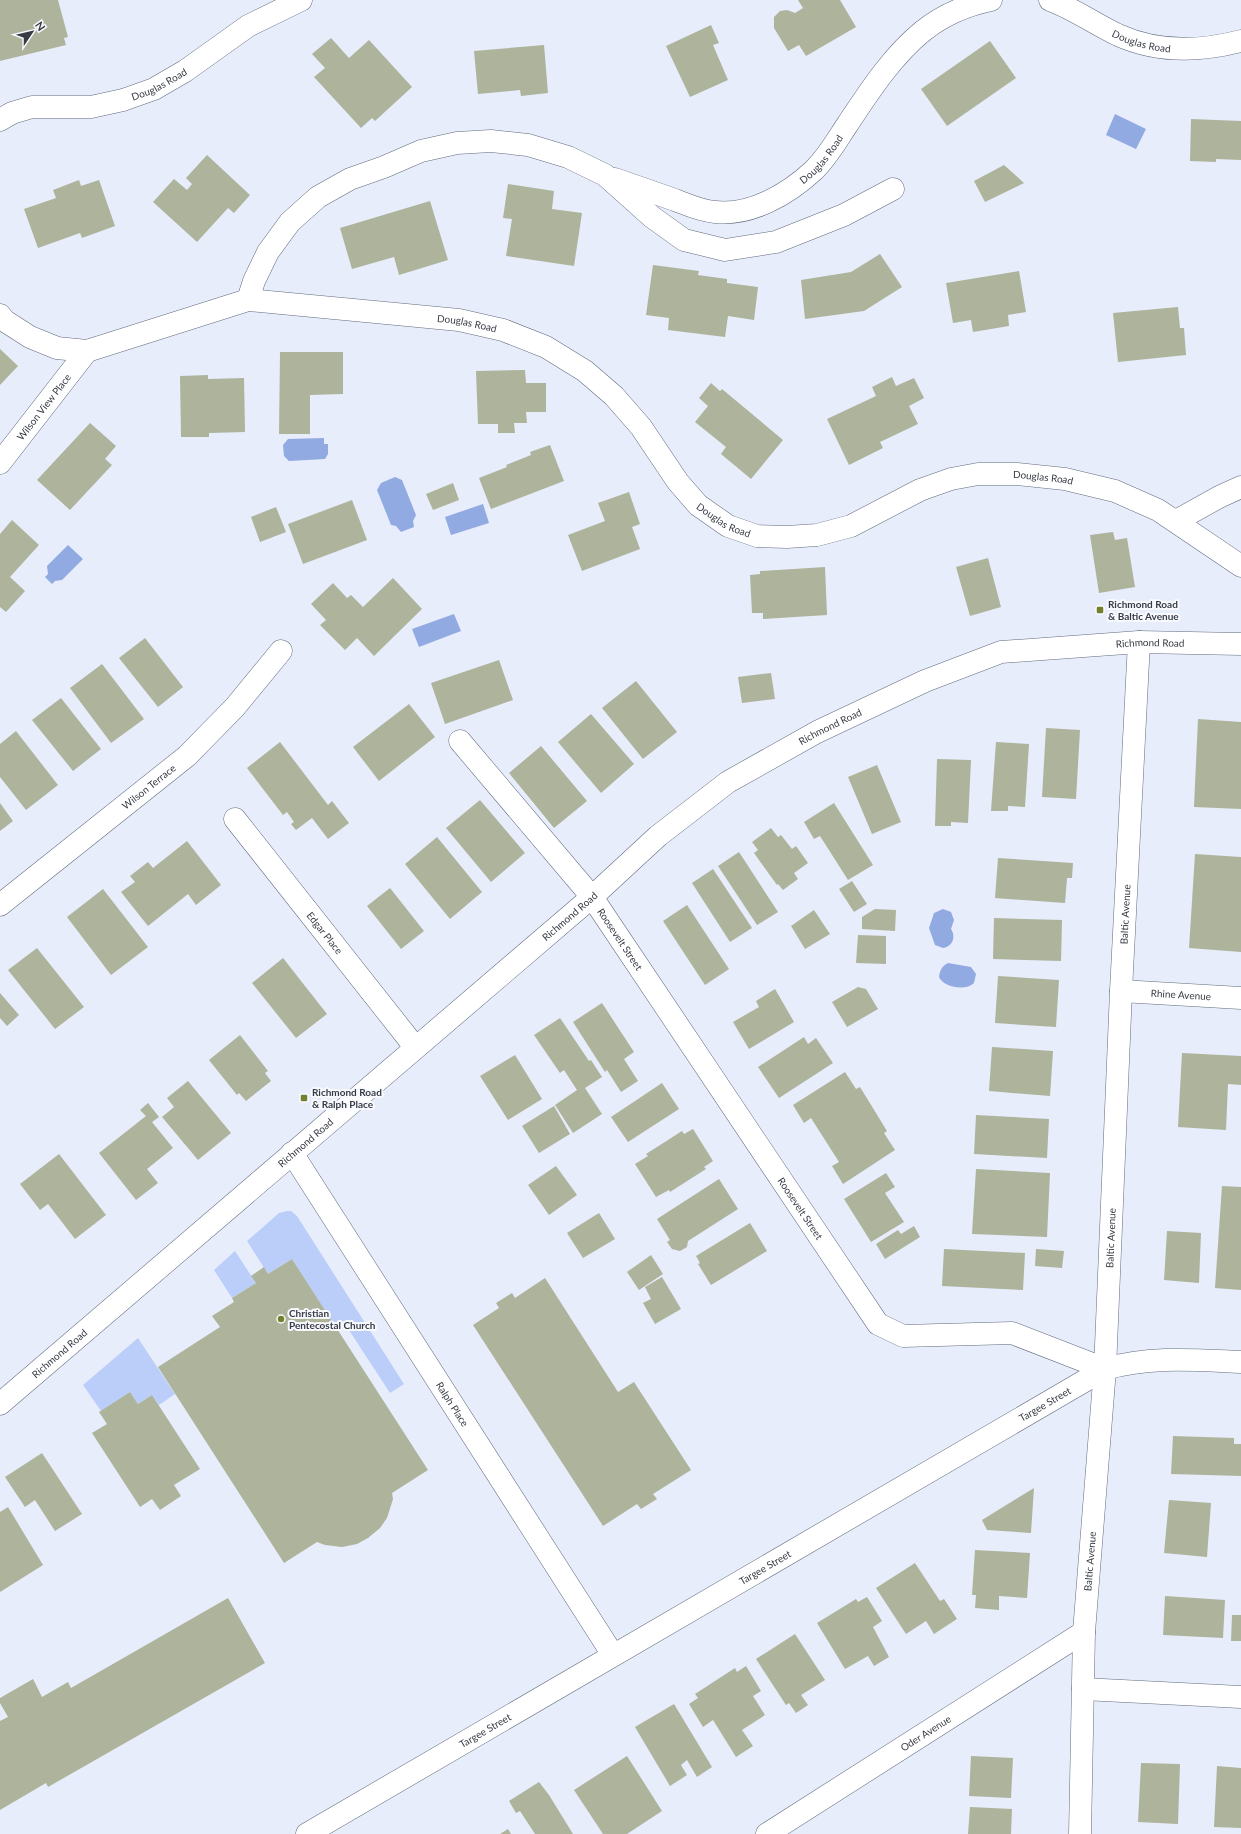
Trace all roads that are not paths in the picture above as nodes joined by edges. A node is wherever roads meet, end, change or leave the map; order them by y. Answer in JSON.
{"nodes":[{"id":1,"x":300,"y":0,"type":"edge"},
{"id":2,"x":991,"y":0,"type":"edge"},
{"id":3,"x":1050,"y":0,"type":"edge"},
{"id":4,"x":1241,"y":41,"type":"edge"},
{"id":5,"x":0,"y":120,"type":"edge"},
{"id":6,"x":605,"y":175,"type":"junction"},
{"id":7,"x":893,"y":189,"type":"dead end"},
{"id":8,"x":248,"y":300,"type":"junction"},
{"id":9,"x":0,"y":315,"type":"edge"},
{"id":10,"x":87,"y":351,"type":"junction"},
{"id":11,"x":0,"y":463,"type":"edge"},
{"id":12,"x":1241,"y":487,"type":"edge"},
{"id":13,"x":1176,"y":521,"type":"junction"},
{"id":14,"x":1241,"y":566,"type":"edge"},
{"id":15,"x":1139,"y":642,"type":"junction"},
{"id":16,"x":1241,"y":644,"type":"edge"},
{"id":17,"x":281,"y":651,"type":"dead end"},
{"id":18,"x":460,"y":741,"type":"dead end"},
{"id":19,"x":234,"y":819,"type":"dead end"},
{"id":20,"x":592,"y":897,"type":"junction"},
{"id":21,"x":0,"y":905,"type":"edge"},
{"id":22,"x":1121,"y":991,"type":"junction"},
{"id":23,"x":1241,"y":998,"type":"edge"},
{"id":24,"x":415,"y":1048,"type":"junction"},
{"id":25,"x":292,"y":1153,"type":"junction"},
{"id":26,"x":1241,"y":1362,"type":"edge"},
{"id":27,"x":1105,"y":1369,"type":"junction"},
{"id":28,"x":0,"y":1404,"type":"edge"},
{"id":29,"x":1084,"y":1632,"type":"junction"},
{"id":30,"x":614,"y":1655,"type":"junction"},
{"id":31,"x":1083,"y":1689,"type":"junction"},
{"id":32,"x":1241,"y":1697,"type":"edge"},
{"id":33,"x":307,"y":1834,"type":"edge"},
{"id":34,"x":767,"y":1834,"type":"edge"},
{"id":35,"x":1080,"y":1834,"type":"edge"}],
"edges":[{"from":1,"to":5,"type":"street","name":"Douglas Road"},
{"from":2,"to":6,"type":"street","name":"Douglas Road"},
{"from":3,"to":4,"type":"street","name":"Douglas Road"},
{"from":6,"to":7,"type":"street","name":"Douglas Road"},
{"from":6,"to":8,"type":"street","name":"Douglas Road"},
{"from":8,"to":10,"type":"street","name":"Douglas Road"},
{"from":8,"to":13,"type":"street","name":"Douglas Road"},
{"from":9,"to":10,"type":"street","name":"Douglas Road"},
{"from":10,"to":11,"type":"street","name":"Wilson View Place"},
{"from":12,"to":13,"type":"street"},
{"from":13,"to":14,"type":"street","name":"Douglas Road"},
{"from":15,"to":16,"type":"street","name":"Richmond Road"},
{"from":15,"to":20,"type":"street","name":"Richmond Road"},
{"from":15,"to":22,"type":"street","name":"Baltic Avenue"},
{"from":17,"to":21,"type":"street","name":"Wilson Terrace"},
{"from":18,"to":20,"type":"street","name":"Roosevelt Street"},
{"from":19,"to":24,"type":"street","name":"Edgar Place"},
{"from":20,"to":24,"type":"street","name":"Richmond Road"},
{"from":20,"to":27,"type":"street","name":"Roosevelt Street"},
{"from":22,"to":23,"type":"street","name":"Rhine Avenue"},
{"from":22,"to":27,"type":"street","name":"Baltic Avenue"},
{"from":24,"to":25,"type":"street","name":"Richmond Road"},
{"from":25,"to":28,"type":"street","name":"Richmond Road"},
{"from":25,"to":30,"type":"street","name":"Ralph Place"},
{"from":26,"to":27,"type":"street","name":"Targee Street"},
{"from":27,"to":29,"type":"street","name":"Baltic Avenue"},
{"from":27,"to":30,"type":"street","name":"Targee Street"},
{"from":29,"to":31,"type":"street","name":"Baltic Avenue"},
{"from":29,"to":34,"type":"street","name":"Oder Avenue"},
{"from":30,"to":33,"type":"street","name":"Targee Street"},
{"from":31,"to":32,"type":"street"},
{"from":31,"to":35,"type":"street","name":"Baltic Avenue"}]}
